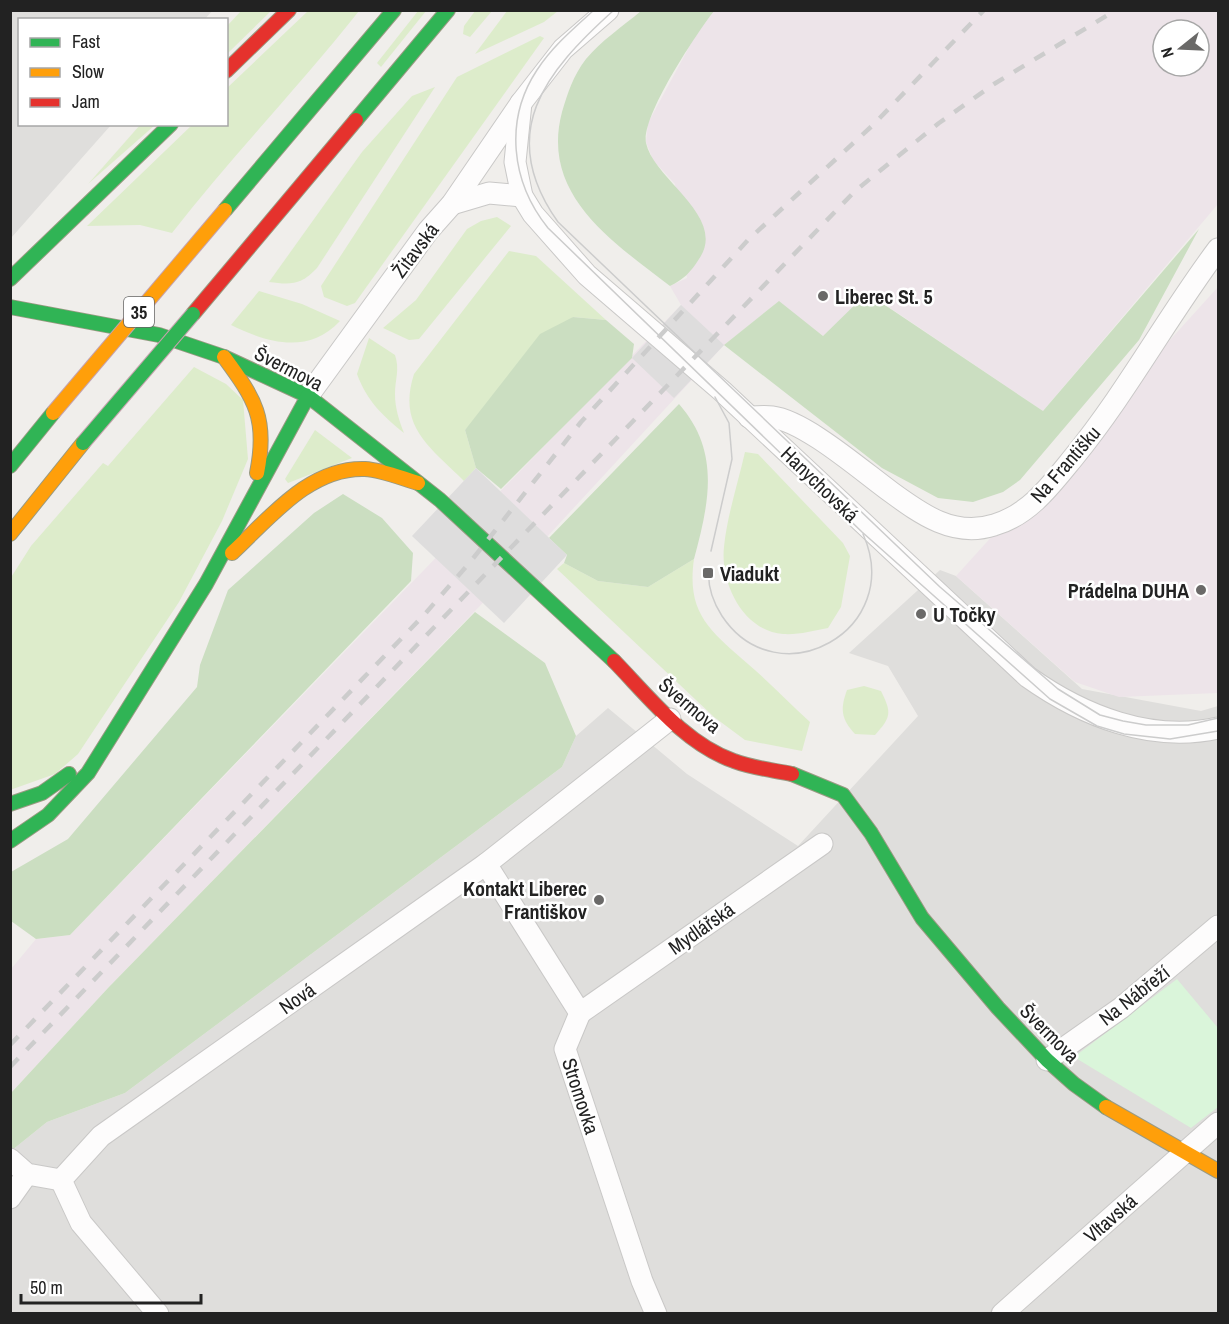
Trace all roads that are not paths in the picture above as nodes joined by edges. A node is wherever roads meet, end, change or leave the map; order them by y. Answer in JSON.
{"nodes":[{"id":1,"x":289,"y":10,"type":"edge"},
{"id":2,"x":394,"y":10,"type":"edge"},
{"id":3,"x":448,"y":10,"type":"edge"},
{"id":4,"x":608,"y":10,"type":"edge"},
{"id":5,"x":228,"y":69,"type":"edge"},
{"id":6,"x":521,"y":103,"type":"junction"},
{"id":7,"x":169,"y":126,"type":"edge"},
{"id":8,"x":522,"y":196,"type":"junction"},
{"id":9,"x":452,"y":204,"type":"junction"},
{"id":10,"x":1218,"y":249,"type":"edge"},
{"id":11,"x":10,"y":279,"type":"edge"},
{"id":12,"x":10,"y":307,"type":"edge"},
{"id":13,"x":225,"y":357,"type":"junction"},
{"id":14,"x":308,"y":396,"type":"junction"},
{"id":15,"x":749,"y":417,"type":"junction"},
{"id":16,"x":10,"y":466,"type":"edge"},
{"id":17,"x":418,"y":483,"type":"junction"},
{"id":18,"x":50,"y":485,"type":"junction"},
{"id":19,"x":10,"y":534,"type":"edge"},
{"id":20,"x":10,"y":551,"type":"edge"},
{"id":21,"x":215,"y":568,"type":"junction"},
{"id":22,"x":670,"y":719,"type":"junction"},
{"id":23,"x":1218,"y":728,"type":"edge"},
{"id":24,"x":104,"y":748,"type":"junction"},
{"id":25,"x":10,"y":804,"type":"edge"},
{"id":26,"x":10,"y":841,"type":"edge"},
{"id":27,"x":822,"y":844,"type":"dead end"},
{"id":28,"x":486,"y":864,"type":"junction"},
{"id":29,"x":1218,"y":926,"type":"edge"},
{"id":30,"x":580,"y":1013,"type":"junction"},
{"id":31,"x":1047,"y":1060,"type":"junction"},
{"id":32,"x":1218,"y":1123,"type":"edge"},
{"id":33,"x":1185,"y":1152,"type":"junction"},
{"id":34,"x":10,"y":1159,"type":"edge"},
{"id":35,"x":1218,"y":1171,"type":"edge"},
{"id":36,"x":27,"y":1174,"type":"junction"},
{"id":37,"x":61,"y":1180,"type":"junction"},
{"id":38,"x":10,"y":1198,"type":"edge"},
{"id":39,"x":158,"y":1314,"type":"edge"},
{"id":40,"x":656,"y":1314,"type":"edge"},
{"id":41,"x":1002,"y":1314,"type":"edge"}],
"edges":[{"from":1,"to":5,"type":"main road"},
{"from":2,"to":16,"type":"main road","number":"35","bridge":true},
{"from":3,"to":18,"type":"main road","number":"35","bridge":true},
{"from":4,"to":6,"type":"street","name":"Žitavská"},
{"from":6,"to":8,"type":"street"},
{"from":6,"to":9,"type":"street","name":"Žitavská"},
{"from":7,"to":11,"type":"main road"},
{"from":8,"to":9,"type":"street"},
{"from":8,"to":15,"type":"street","name":"Hanychovská"},
{"from":9,"to":14,"type":"street","name":"Žitavská"},
{"from":10,"to":15,"type":"street","name":"Na Františku"},
{"from":12,"to":13,"type":"main road","name":"Švermova"},
{"from":13,"to":14,"type":"main road","name":"Švermova"},
{"from":13,"to":21,"type":"main road"},
{"from":14,"to":17,"type":"main road","name":"Švermova"},
{"from":14,"to":21,"type":"main road"},
{"from":15,"to":23,"type":"street","name":"Hanychovská"},
{"from":17,"to":21,"type":"main road"},
{"from":17,"to":22,"type":"main road","name":"Švermova"},
{"from":18,"to":19,"type":"main road","number":"35"},
{"from":18,"to":20,"type":"main road"},
{"from":21,"to":24,"type":"main road"},
{"from":22,"to":28,"type":"street","name":"Nová"},
{"from":22,"to":31,"type":"main road","name":"Švermova"},
{"from":24,"to":25,"type":"main road"},
{"from":24,"to":26,"type":"main road"},
{"from":27,"to":30,"type":"street","name":"Mydlářská"},
{"from":28,"to":30,"type":"street"},
{"from":28,"to":37,"type":"street","name":"Nová"},
{"from":29,"to":31,"type":"street","name":"Na Nábřeží"},
{"from":30,"to":40,"type":"street","name":"Stromovka"},
{"from":31,"to":33,"type":"main road","name":"Švermova"},
{"from":32,"to":33,"type":"street","name":"Vltavská"},
{"from":33,"to":35,"type":"main road","name":"Švermova"},
{"from":33,"to":41,"type":"street","name":"Vltavská"},
{"from":34,"to":36,"type":"street"},
{"from":36,"to":37,"type":"street"},
{"from":36,"to":38,"type":"street"},
{"from":37,"to":39,"type":"street"}]}
